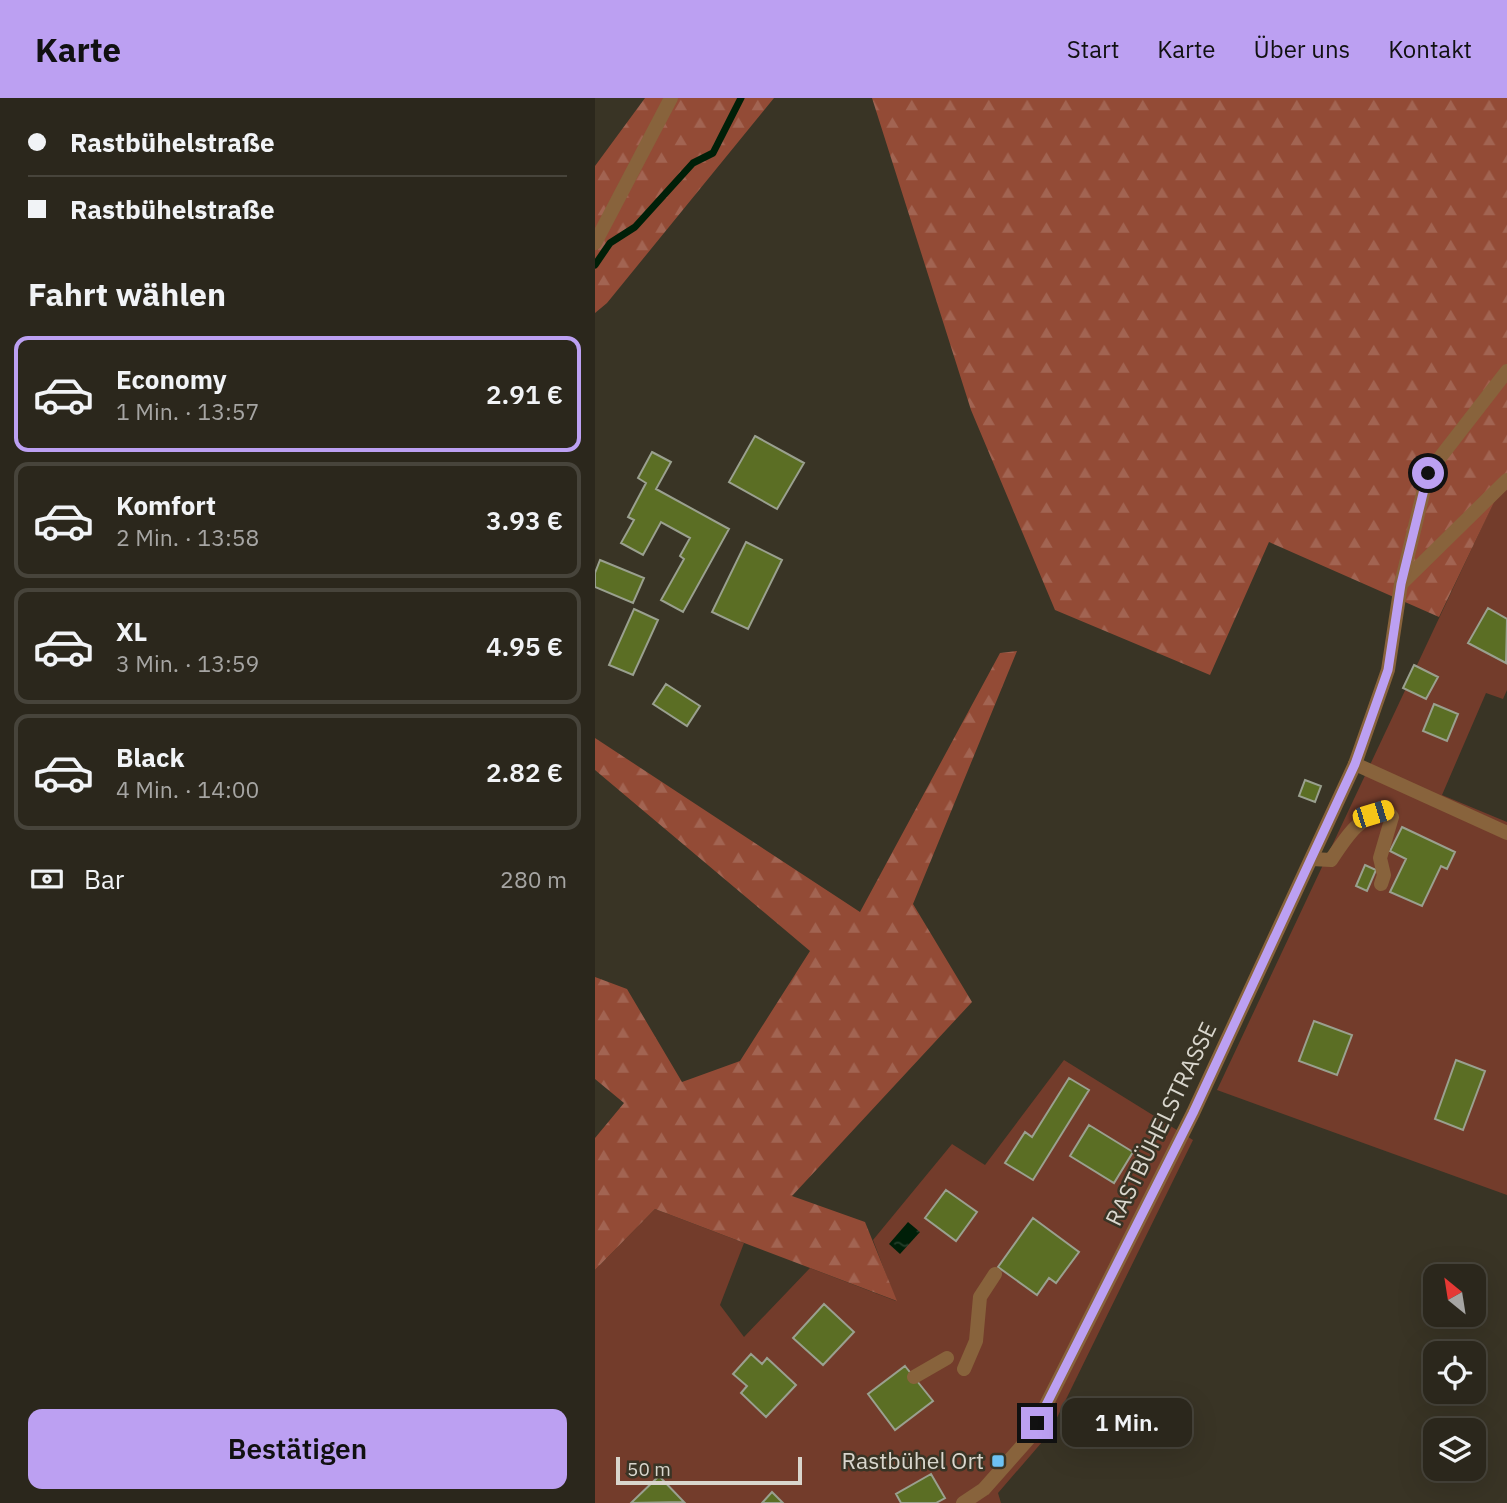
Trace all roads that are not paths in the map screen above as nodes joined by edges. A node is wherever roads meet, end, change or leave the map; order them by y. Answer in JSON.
{"nodes":[{"id":1,"x":671,"y":98,"type":"edge"},
{"id":2,"x":595,"y":243,"type":"edge"},
{"id":3,"x":1507,"y":370,"type":"edge"},
{"id":4,"x":1507,"y":480,"type":"edge"},
{"id":5,"x":1401,"y":584,"type":"junction"},
{"id":6,"x":1355,"y":764,"type":"junction"},
{"id":7,"x":1507,"y":833,"type":"edge"},
{"id":8,"x":1312,"y":859,"type":"junction"},
{"id":9,"x":1381,"y":884,"type":"dead end"},
{"id":10,"x":995,"y":1274,"type":"dead end"},
{"id":11,"x":947,"y":1358,"type":"dead end"},
{"id":12,"x":964,"y":1369,"type":"dead end"},
{"id":13,"x":914,"y":1377,"type":"dead end"},
{"id":14,"x":986,"y":1496,"type":"edge"},
{"id":15,"x":963,"y":1503,"type":"edge"}],
"edges":[{"from":1,"to":2,"type":"street"},
{"from":3,"to":5,"type":"street","name":"RASTBÜHELSTRASSE"},
{"from":4,"to":5,"type":"street"},
{"from":5,"to":6,"type":"street","name":"RASTBÜHELSTRASSE"},
{"from":6,"to":7,"type":"street"},
{"from":6,"to":8,"type":"street","name":"RASTBÜHELSTRASSE"},
{"from":8,"to":9,"type":"street"},
{"from":8,"to":14,"type":"street","name":"RASTBÜHELSTRASSE"},
{"from":10,"to":12,"type":"street"},
{"from":11,"to":13,"type":"street"},
{"from":14,"to":15,"type":"street","name":"RASTBÜHELSTRASSE"}]}
